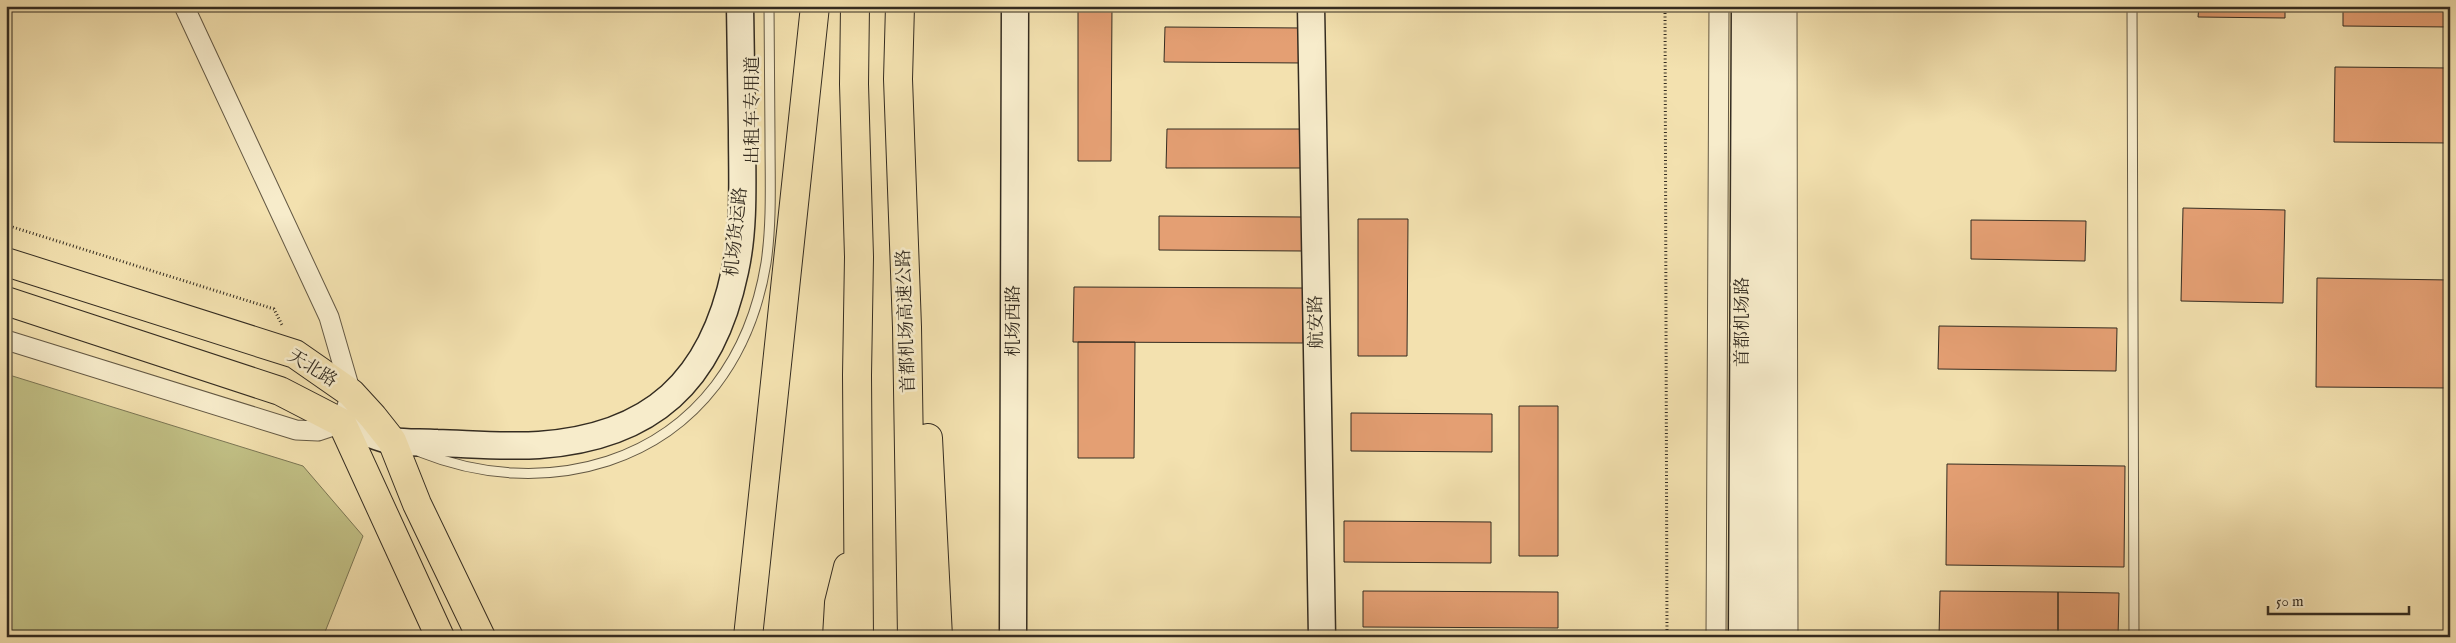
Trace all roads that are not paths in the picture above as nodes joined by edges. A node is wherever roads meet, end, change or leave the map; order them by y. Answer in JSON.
{"nodes":[{"id":1,"x":184,"y":6,"type":"edge"},
{"id":2,"x":740,"y":6,"type":"edge"},
{"id":3,"x":769,"y":6,"type":"edge"},
{"id":4,"x":815,"y":6,"type":"edge"},
{"id":5,"x":855,"y":6,"type":"edge"},
{"id":6,"x":900,"y":6,"type":"edge"},
{"id":7,"x":1015,"y":6,"type":"edge"},
{"id":8,"x":1311,"y":6,"type":"edge"},
{"id":9,"x":1719,"y":6,"type":"edge"},
{"id":10,"x":1745,"y":6,"type":"edge"},
{"id":11,"x":1769,"y":6,"type":"edge"},
{"id":12,"x":1787,"y":6,"type":"edge"},
{"id":13,"x":2132,"y":6,"type":"edge"},
{"id":14,"x":898,"y":79,"type":"junction"},
{"id":15,"x":6,"y":262,"type":"edge"},
{"id":16,"x":6,"y":301,"type":"edge"},
{"id":17,"x":6,"y":340,"type":"edge"},
{"id":18,"x":350,"y":393,"type":"junction"},
{"id":19,"x":342,"y":423,"type":"junction"},
{"id":20,"x":392,"y":441,"type":"junction"},
{"id":21,"x":858,"y":517,"type":"junction"},
{"id":22,"x":440,"y":637,"type":"edge"},
{"id":23,"x":482,"y":637,"type":"edge"},
{"id":24,"x":748,"y":637,"type":"edge"},
{"id":25,"x":837,"y":637,"type":"edge"},
{"id":26,"x":859,"y":637,"type":"edge"},
{"id":27,"x":912,"y":637,"type":"edge"},
{"id":28,"x":938,"y":637,"type":"edge"},
{"id":29,"x":1013,"y":637,"type":"edge"},
{"id":30,"x":1322,"y":637,"type":"edge"},
{"id":31,"x":1716,"y":637,"type":"edge"},
{"id":32,"x":1742,"y":637,"type":"edge"},
{"id":33,"x":1767,"y":637,"type":"edge"},
{"id":34,"x":1788,"y":637,"type":"edge"},
{"id":35,"x":2134,"y":637,"type":"edge"}],
"edges":[{"from":1,"to":18,"type":"street"},
{"from":2,"to":20,"type":"street","name":"机场货运路"},
{"from":3,"to":20,"type":"lane","name":"出租车专用道"},
{"from":4,"to":24,"type":"main road"},
{"from":5,"to":21,"type":"main road"},
{"from":6,"to":14,"type":"main road","name":"首都机场高速公路"},
{"from":7,"to":29,"type":"street","name":"机场西路"},
{"from":8,"to":30,"type":"street","name":"航安路"},
{"from":9,"to":31,"type":"street","name":"首都机场路"},
{"from":10,"to":32,"type":"street","name":"首都机场路"},
{"from":11,"to":33,"type":"street","name":"首都机场路"},
{"from":12,"to":34,"type":"street"},
{"from":13,"to":35,"type":"lane"},
{"from":14,"to":27,"type":"main road","name":"首都机场高速公路"},
{"from":14,"to":28,"type":"main road"},
{"from":15,"to":18,"type":"main road","name":"天北路"},
{"from":16,"to":19,"type":"main road","name":"天北路"},
{"from":17,"to":19,"type":"street"},
{"from":18,"to":19,"type":"street"},
{"from":18,"to":20,"type":"main road","name":"天北路"},
{"from":19,"to":20,"type":"street","name":"机场货运路"},
{"from":19,"to":22,"type":"main road"},
{"from":20,"to":23,"type":"main road","name":"天北路"},
{"from":21,"to":25,"type":"main road"},
{"from":21,"to":26,"type":"main road"}]}
